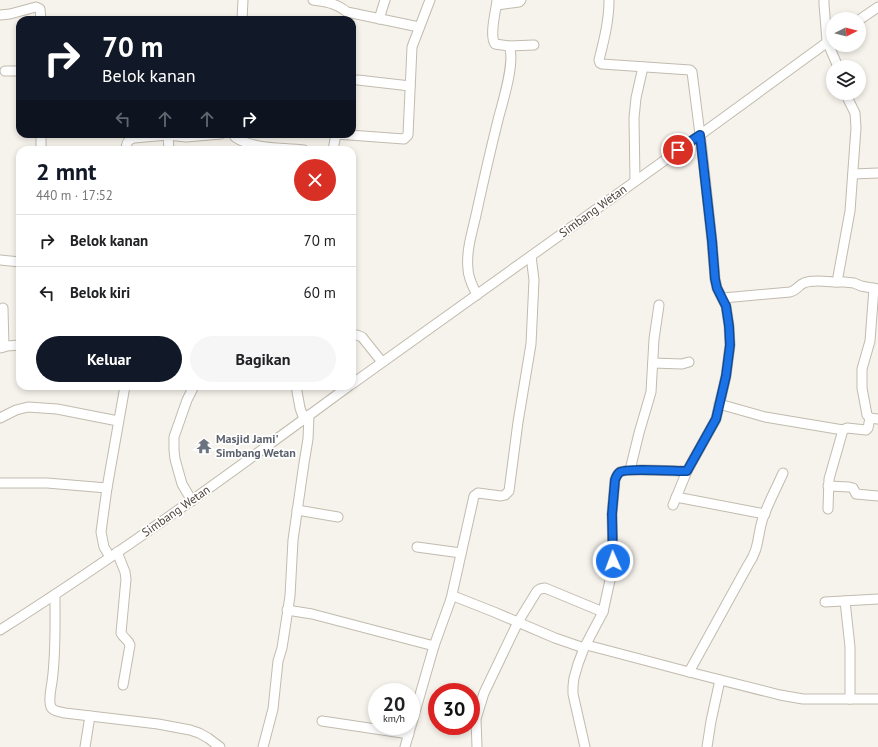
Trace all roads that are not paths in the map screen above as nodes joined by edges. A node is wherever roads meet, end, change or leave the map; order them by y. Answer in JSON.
{"nodes":[{"id":1,"x":243,"y":0,"type":"edge"},
{"id":2,"x":314,"y":0,"type":"edge"},
{"id":3,"x":385,"y":0,"type":"edge"},
{"id":4,"x":430,"y":0,"type":"edge"},
{"id":5,"x":521,"y":0,"type":"edge"},
{"id":6,"x":609,"y":0,"type":"edge"},
{"id":7,"x":824,"y":0,"type":"edge"},
{"id":8,"x":497,"y":2,"type":"edge"},
{"id":9,"x":878,"y":7,"type":"edge"},
{"id":10,"x":0,"y":15,"type":"edge"},
{"id":11,"x":866,"y":15,"type":"edge"},
{"id":12,"x":41,"y":16,"type":"edge"},
{"id":13,"x":242,"y":16,"type":"edge"},
{"id":14,"x":826,"y":16,"type":"edge"},
{"id":15,"x":379,"y":19,"type":"junction"},
{"id":16,"x":419,"y":27,"type":"junction"},
{"id":17,"x":826,"y":42,"type":"edge"},
{"id":18,"x":509,"y":46,"type":"junction"},
{"id":19,"x":534,"y":46,"type":"dead end"},
{"id":20,"x":643,"y":67,"type":"junction"},
{"id":21,"x":16,"y":70,"type":"edge"},
{"id":22,"x":5,"y":71,"type":"dead end"},
{"id":23,"x":358,"y":80,"type":"dead end"},
{"id":24,"x":410,"y":86,"type":"junction"},
{"id":25,"x":848,"y":100,"type":"edge"},
{"id":26,"x":356,"y":135,"type":"edge"},
{"id":27,"x":700,"y":135,"type":"junction"},
{"id":28,"x":138,"y":138,"type":"edge"},
{"id":29,"x":236,"y":138,"type":"edge"},
{"id":30,"x":126,"y":146,"type":"edge"},
{"id":31,"x":260,"y":146,"type":"edge"},
{"id":32,"x":878,"y":173,"type":"edge"},
{"id":33,"x":853,"y":174,"type":"junction"},
{"id":34,"x":635,"y":182,"type":"junction"},
{"id":35,"x":531,"y":256,"type":"junction"},
{"id":36,"x":0,"y":260,"type":"edge"},
{"id":37,"x":16,"y":262,"type":"edge"},
{"id":38,"x":837,"y":282,"type":"junction"},
{"id":39,"x":876,"y":288,"type":"edge"},
{"id":40,"x":477,"y":295,"type":"junction"},
{"id":41,"x":723,"y":298,"type":"junction"},
{"id":42,"x":659,"y":305,"type":"dead end"},
{"id":43,"x":3,"y":308,"type":"dead end"},
{"id":44,"x":356,"y":335,"type":"edge"},
{"id":45,"x":16,"y":345,"type":"edge"},
{"id":46,"x":2,"y":347,"type":"edge"},
{"id":47,"x":382,"y":362,"type":"junction"},
{"id":48,"x":689,"y":362,"type":"dead end"},
{"id":49,"x":653,"y":363,"type":"junction"},
{"id":50,"x":356,"y":381,"type":"edge"},
{"id":51,"x":123,"y":390,"type":"edge"},
{"id":52,"x":192,"y":390,"type":"edge"},
{"id":53,"x":297,"y":390,"type":"edge"},
{"id":54,"x":344,"y":390,"type":"edge"},
{"id":55,"x":719,"y":404,"type":"junction"},
{"id":56,"x":307,"y":417,"type":"junction"},
{"id":57,"x":0,"y":418,"type":"edge"},
{"id":58,"x":874,"y":418,"type":"edge"},
{"id":59,"x":118,"y":421,"type":"junction"},
{"id":60,"x":843,"y":430,"type":"junction"},
{"id":61,"x":630,"y":470,"type":"junction"},
{"id":62,"x":687,"y":471,"type":"junction"},
{"id":63,"x":783,"y":473,"type":"dead end"},
{"id":64,"x":0,"y":483,"type":"edge"},
{"id":65,"x":828,"y":486,"type":"junction"},
{"id":66,"x":107,"y":488,"type":"junction"},
{"id":67,"x":878,"y":496,"type":"edge"},
{"id":68,"x":192,"y":501,"type":"junction"},
{"id":69,"x":828,"y":509,"type":"dead end"},
{"id":70,"x":297,"y":510,"type":"junction"},
{"id":71,"x":765,"y":514,"type":"junction"},
{"id":72,"x":338,"y":517,"type":"dead end"},
{"id":73,"x":416,"y":547,"type":"dead end"},
{"id":74,"x":461,"y":553,"type":"junction"},
{"id":75,"x":114,"y":555,"type":"junction"},
{"id":76,"x":55,"y":596,"type":"junction"},
{"id":77,"x":451,"y":599,"type":"junction"},
{"id":78,"x":878,"y":599,"type":"edge"},
{"id":79,"x":844,"y":601,"type":"junction"},
{"id":80,"x":825,"y":602,"type":"dead end"},
{"id":81,"x":288,"y":610,"type":"junction"},
{"id":82,"x":602,"y":612,"type":"junction"},
{"id":83,"x":518,"y":622,"type":"junction"},
{"id":84,"x":0,"y":630,"type":"edge"},
{"id":85,"x":434,"y":646,"type":"junction"},
{"id":86,"x":585,"y":647,"type":"junction"},
{"id":87,"x":690,"y":672,"type":"junction"},
{"id":88,"x":720,"y":680,"type":"junction"},
{"id":89,"x":123,"y":685,"type":"dead end"},
{"id":90,"x":420,"y":694,"type":"edge"},
{"id":91,"x":850,"y":699,"type":"junction"},
{"id":92,"x":878,"y":699,"type":"edge"},
{"id":93,"x":90,"y":716,"type":"junction"},
{"id":94,"x":322,"y":720,"type":"dead end"},
{"id":95,"x":368,"y":724,"type":"edge"},
{"id":96,"x":408,"y":735,"type":"edge"},
{"id":97,"x":85,"y":747,"type":"edge"},
{"id":98,"x":220,"y":747,"type":"edge"},
{"id":99,"x":263,"y":747,"type":"edge"},
{"id":100,"x":405,"y":747,"type":"edge"},
{"id":101,"x":477,"y":747,"type":"edge"},
{"id":102,"x":585,"y":747,"type":"edge"},
{"id":103,"x":707,"y":747,"type":"edge"}],
"edges":[{"from":1,"to":13,"type":"street"},
{"from":2,"to":15,"type":"street"},
{"from":3,"to":15,"type":"street"},
{"from":4,"to":16,"type":"street"},
{"from":5,"to":8,"type":"street"},
{"from":6,"to":20,"type":"street"},
{"from":7,"to":14,"type":"street"},
{"from":8,"to":18,"type":"street"},
{"from":9,"to":11,"type":"street"},
{"from":10,"to":12,"type":"street"},
{"from":15,"to":16,"type":"street"},
{"from":16,"to":24,"type":"street"},
{"from":17,"to":27,"type":"street","name":"Simbang Wetan"},
{"from":18,"to":19,"type":"street"},
{"from":18,"to":40,"type":"street"},
{"from":20,"to":27,"type":"street"},
{"from":20,"to":34,"type":"street"},
{"from":21,"to":22,"type":"street"},
{"from":23,"to":24,"type":"street"},
{"from":24,"to":26,"type":"street"},
{"from":25,"to":33,"type":"street"},
{"from":27,"to":34,"type":"street","name":"Simbang Wetan"},
{"from":27,"to":41,"type":"street"},
{"from":28,"to":30,"type":"street"},
{"from":29,"to":31,"type":"street"},
{"from":32,"to":33,"type":"street"},
{"from":33,"to":38,"type":"street"},
{"from":34,"to":35,"type":"street","name":"Simbang Wetan"},
{"from":35,"to":40,"type":"street","name":"Simbang Wetan"},
{"from":35,"to":74,"type":"street"},
{"from":36,"to":37,"type":"street"},
{"from":38,"to":39,"type":"street"},
{"from":38,"to":41,"type":"street"},
{"from":39,"to":58,"type":"street"},
{"from":40,"to":47,"type":"street","name":"Simbang Wetan"},
{"from":41,"to":55,"type":"street"},
{"from":42,"to":49,"type":"street"},
{"from":43,"to":46,"type":"street"},
{"from":44,"to":47,"type":"street"},
{"from":45,"to":46,"type":"street"},
{"from":47,"to":50,"type":"street","name":"Simbang Wetan"},
{"from":48,"to":49,"type":"street"},
{"from":49,"to":61,"type":"street"},
{"from":51,"to":59,"type":"street"},
{"from":52,"to":68,"type":"street"},
{"from":53,"to":56,"type":"street"},
{"from":54,"to":56,"type":"street","name":"Simbang Wetan"},
{"from":55,"to":60,"type":"street"},
{"from":55,"to":62,"type":"street"},
{"from":56,"to":68,"type":"street","name":"Simbang Wetan"},
{"from":56,"to":70,"type":"street"},
{"from":57,"to":59,"type":"street"},
{"from":58,"to":60,"type":"street"},
{"from":59,"to":66,"type":"street"},
{"from":60,"to":65,"type":"street"},
{"from":61,"to":62,"type":"street"},
{"from":61,"to":82,"type":"street"},
{"from":62,"to":71,"type":"street"},
{"from":63,"to":71,"type":"street"},
{"from":64,"to":66,"type":"street"},
{"from":65,"to":67,"type":"street"},
{"from":65,"to":69,"type":"street"},
{"from":66,"to":75,"type":"street"},
{"from":68,"to":75,"type":"street","name":"Simbang Wetan"},
{"from":70,"to":72,"type":"street"},
{"from":70,"to":81,"type":"street"},
{"from":71,"to":87,"type":"street"},
{"from":73,"to":74,"type":"street"},
{"from":74,"to":77,"type":"street"},
{"from":75,"to":76,"type":"street","name":"Simbang Wetan"},
{"from":75,"to":89,"type":"street"},
{"from":76,"to":84,"type":"street","name":"Simbang Wetan"},
{"from":76,"to":93,"type":"street"},
{"from":77,"to":83,"type":"street"},
{"from":77,"to":85,"type":"street"},
{"from":78,"to":79,"type":"street"},
{"from":79,"to":80,"type":"street"},
{"from":79,"to":91,"type":"street"},
{"from":81,"to":85,"type":"street"},
{"from":81,"to":99,"type":"street"},
{"from":82,"to":83,"type":"street"},
{"from":82,"to":86,"type":"street"},
{"from":83,"to":86,"type":"street"},
{"from":83,"to":101,"type":"street"},
{"from":85,"to":90,"type":"street"},
{"from":86,"to":87,"type":"street"},
{"from":86,"to":102,"type":"street"},
{"from":87,"to":88,"type":"street"},
{"from":88,"to":91,"type":"street"},
{"from":88,"to":103,"type":"street"},
{"from":91,"to":92,"type":"street"},
{"from":93,"to":97,"type":"street"},
{"from":93,"to":98,"type":"street"},
{"from":94,"to":95,"type":"street"},
{"from":96,"to":100,"type":"street"}]}
